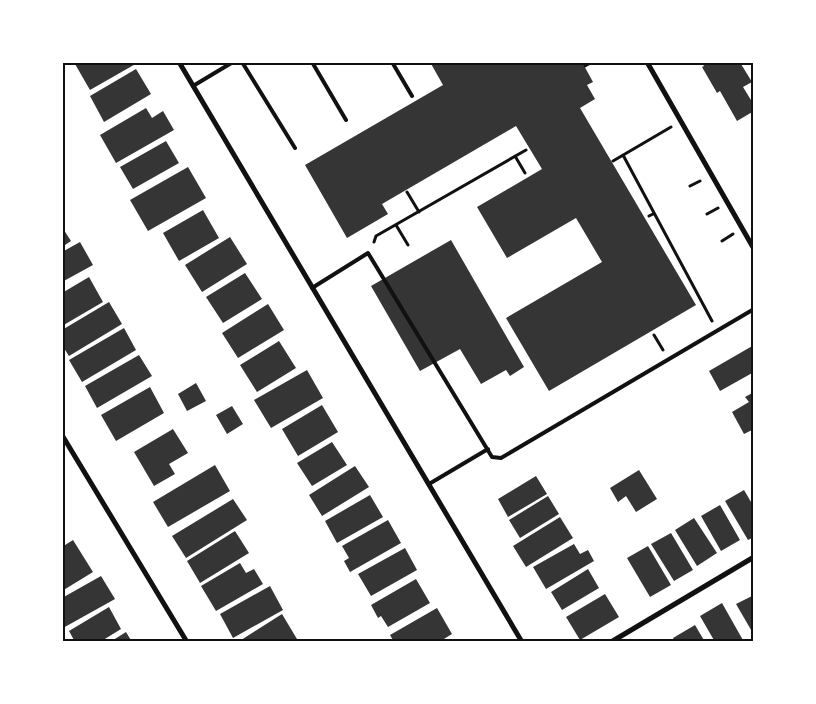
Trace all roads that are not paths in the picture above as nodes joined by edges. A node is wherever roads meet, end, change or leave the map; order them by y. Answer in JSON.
{"nodes":[{"id":1,"x":179,"y":62,"type":"edge"},
{"id":2,"x":233,"y":62,"type":"edge"},
{"id":3,"x":242,"y":62,"type":"edge"},
{"id":4,"x":312,"y":62,"type":"edge"},
{"id":5,"x":392,"y":62,"type":"edge"},
{"id":6,"x":647,"y":62,"type":"edge"},
{"id":7,"x":193,"y":86,"type":"junction"},
{"id":8,"x":412,"y":96,"type":"dead end"},
{"id":9,"x":346,"y":120,"type":"dead end"},
{"id":10,"x":295,"y":148,"type":"dead end"},
{"id":11,"x":754,"y":248,"type":"edge"},
{"id":12,"x":312,"y":288,"type":"junction"},
{"id":13,"x":754,"y":309,"type":"edge"},
{"id":14,"x":62,"y":435,"type":"edge"},
{"id":15,"x":488,"y":449,"type":"junction"},
{"id":16,"x":429,"y":484,"type":"junction"},
{"id":17,"x":754,"y":557,"type":"edge"},
{"id":18,"x":187,"y":642,"type":"edge"},
{"id":19,"x":522,"y":642,"type":"edge"},
{"id":20,"x":611,"y":642,"type":"edge"}],
"edges":[{"from":1,"to":7,"type":"street"},
{"from":2,"to":7,"type":"lane"},
{"from":3,"to":10,"type":"lane"},
{"from":4,"to":9,"type":"lane"},
{"from":5,"to":8,"type":"lane"},
{"from":6,"to":11,"type":"street"},
{"from":7,"to":12,"type":"street"},
{"from":12,"to":15,"type":"lane"},
{"from":12,"to":16,"type":"street"},
{"from":13,"to":15,"type":"lane"},
{"from":14,"to":18,"type":"street"},
{"from":15,"to":16,"type":"lane"},
{"from":16,"to":19,"type":"street"},
{"from":17,"to":20,"type":"street"}]}
